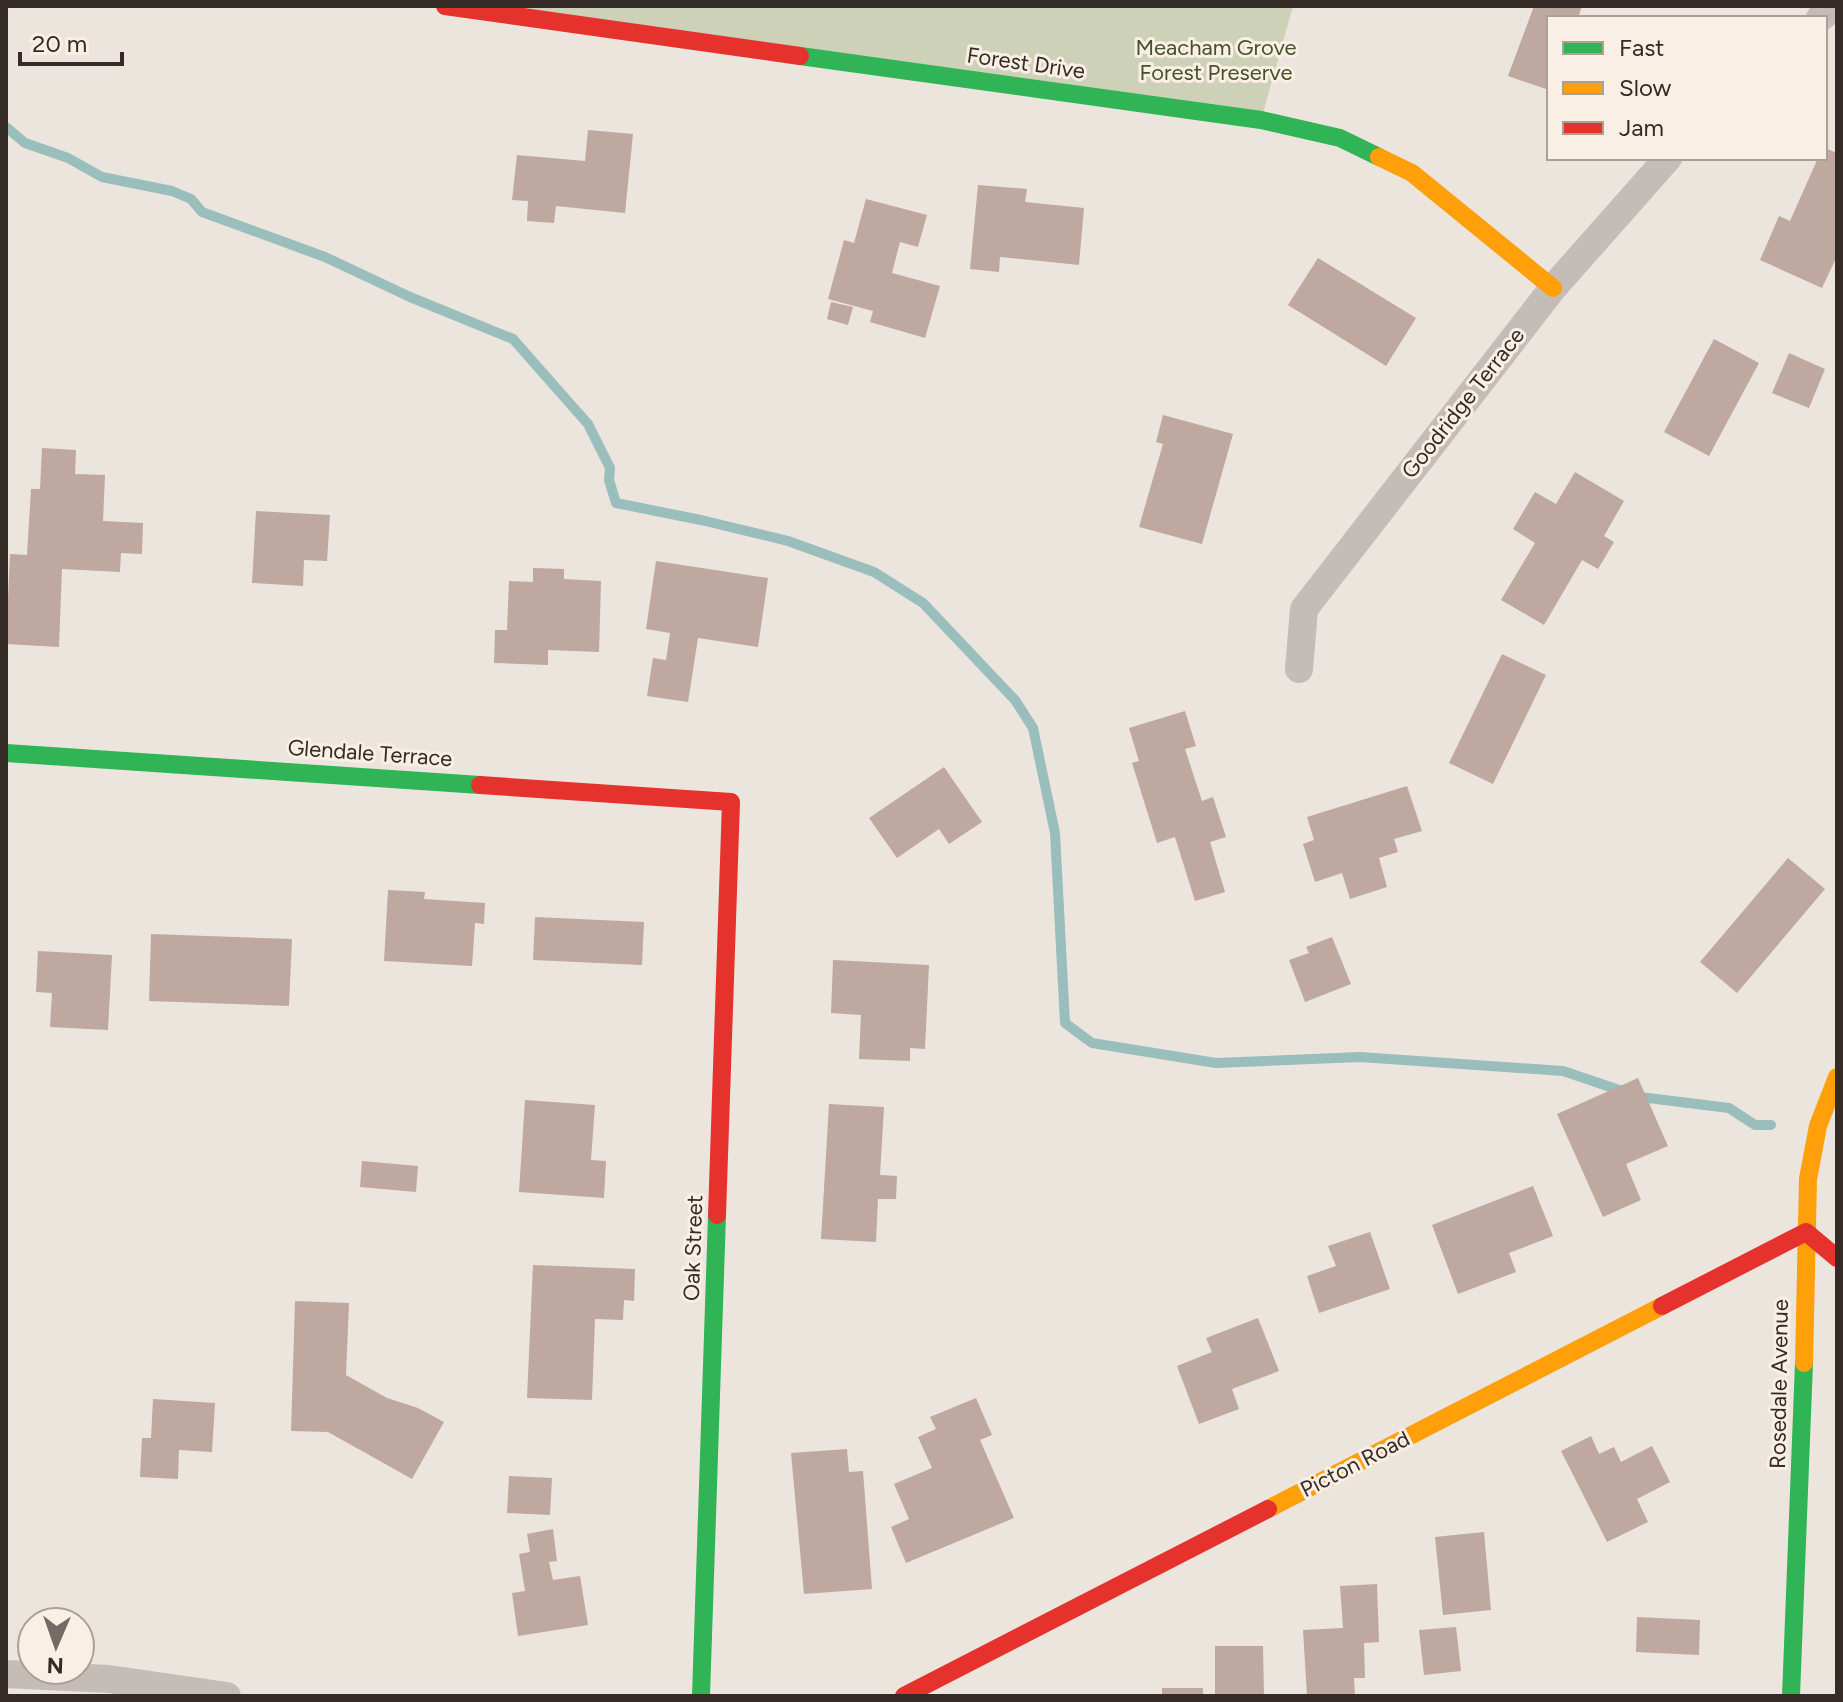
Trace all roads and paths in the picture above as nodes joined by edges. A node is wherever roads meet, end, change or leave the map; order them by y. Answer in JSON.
{"nodes":[{"id":1,"x":445,"y":6,"type":"edge"},
{"id":2,"x":1666,"y":160,"type":"edge"},
{"id":3,"x":1553,"y":288,"type":"junction"},
{"id":4,"x":1299,"y":669,"type":"dead end"},
{"id":5,"x":6,"y":753,"type":"edge"},
{"id":6,"x":731,"y":802,"type":"joint"},
{"id":7,"x":1837,"y":1077,"type":"edge"},
{"id":8,"x":1806,"y":1232,"type":"junction"},
{"id":9,"x":1837,"y":1258,"type":"edge"},
{"id":10,"x":6,"y":1674,"type":"edge"},
{"id":11,"x":227,"y":1696,"type":"edge"},
{"id":12,"x":701,"y":1696,"type":"edge"},
{"id":13,"x":904,"y":1696,"type":"edge"},
{"id":14,"x":1791,"y":1696,"type":"edge"}],
"edges":[{"from":1,"to":3,"type":"street","name":"Forest Drive"},
{"from":2,"to":3,"type":"street","name":"Goodridge Terrace"},
{"from":3,"to":4,"type":"street","name":"Goodridge Terrace"},
{"from":5,"to":6,"type":"street","name":"Glendale Terrace"},
{"from":6,"to":12,"type":"street","name":"Oak Street"},
{"from":7,"to":8,"type":"street","name":"Rosedale Avenue"},
{"from":8,"to":9,"type":"street"},
{"from":8,"to":13,"type":"street","name":"Picton Road"},
{"from":8,"to":14,"type":"street","name":"Rosedale Avenue"},
{"from":10,"to":11,"type":"street"}]}
